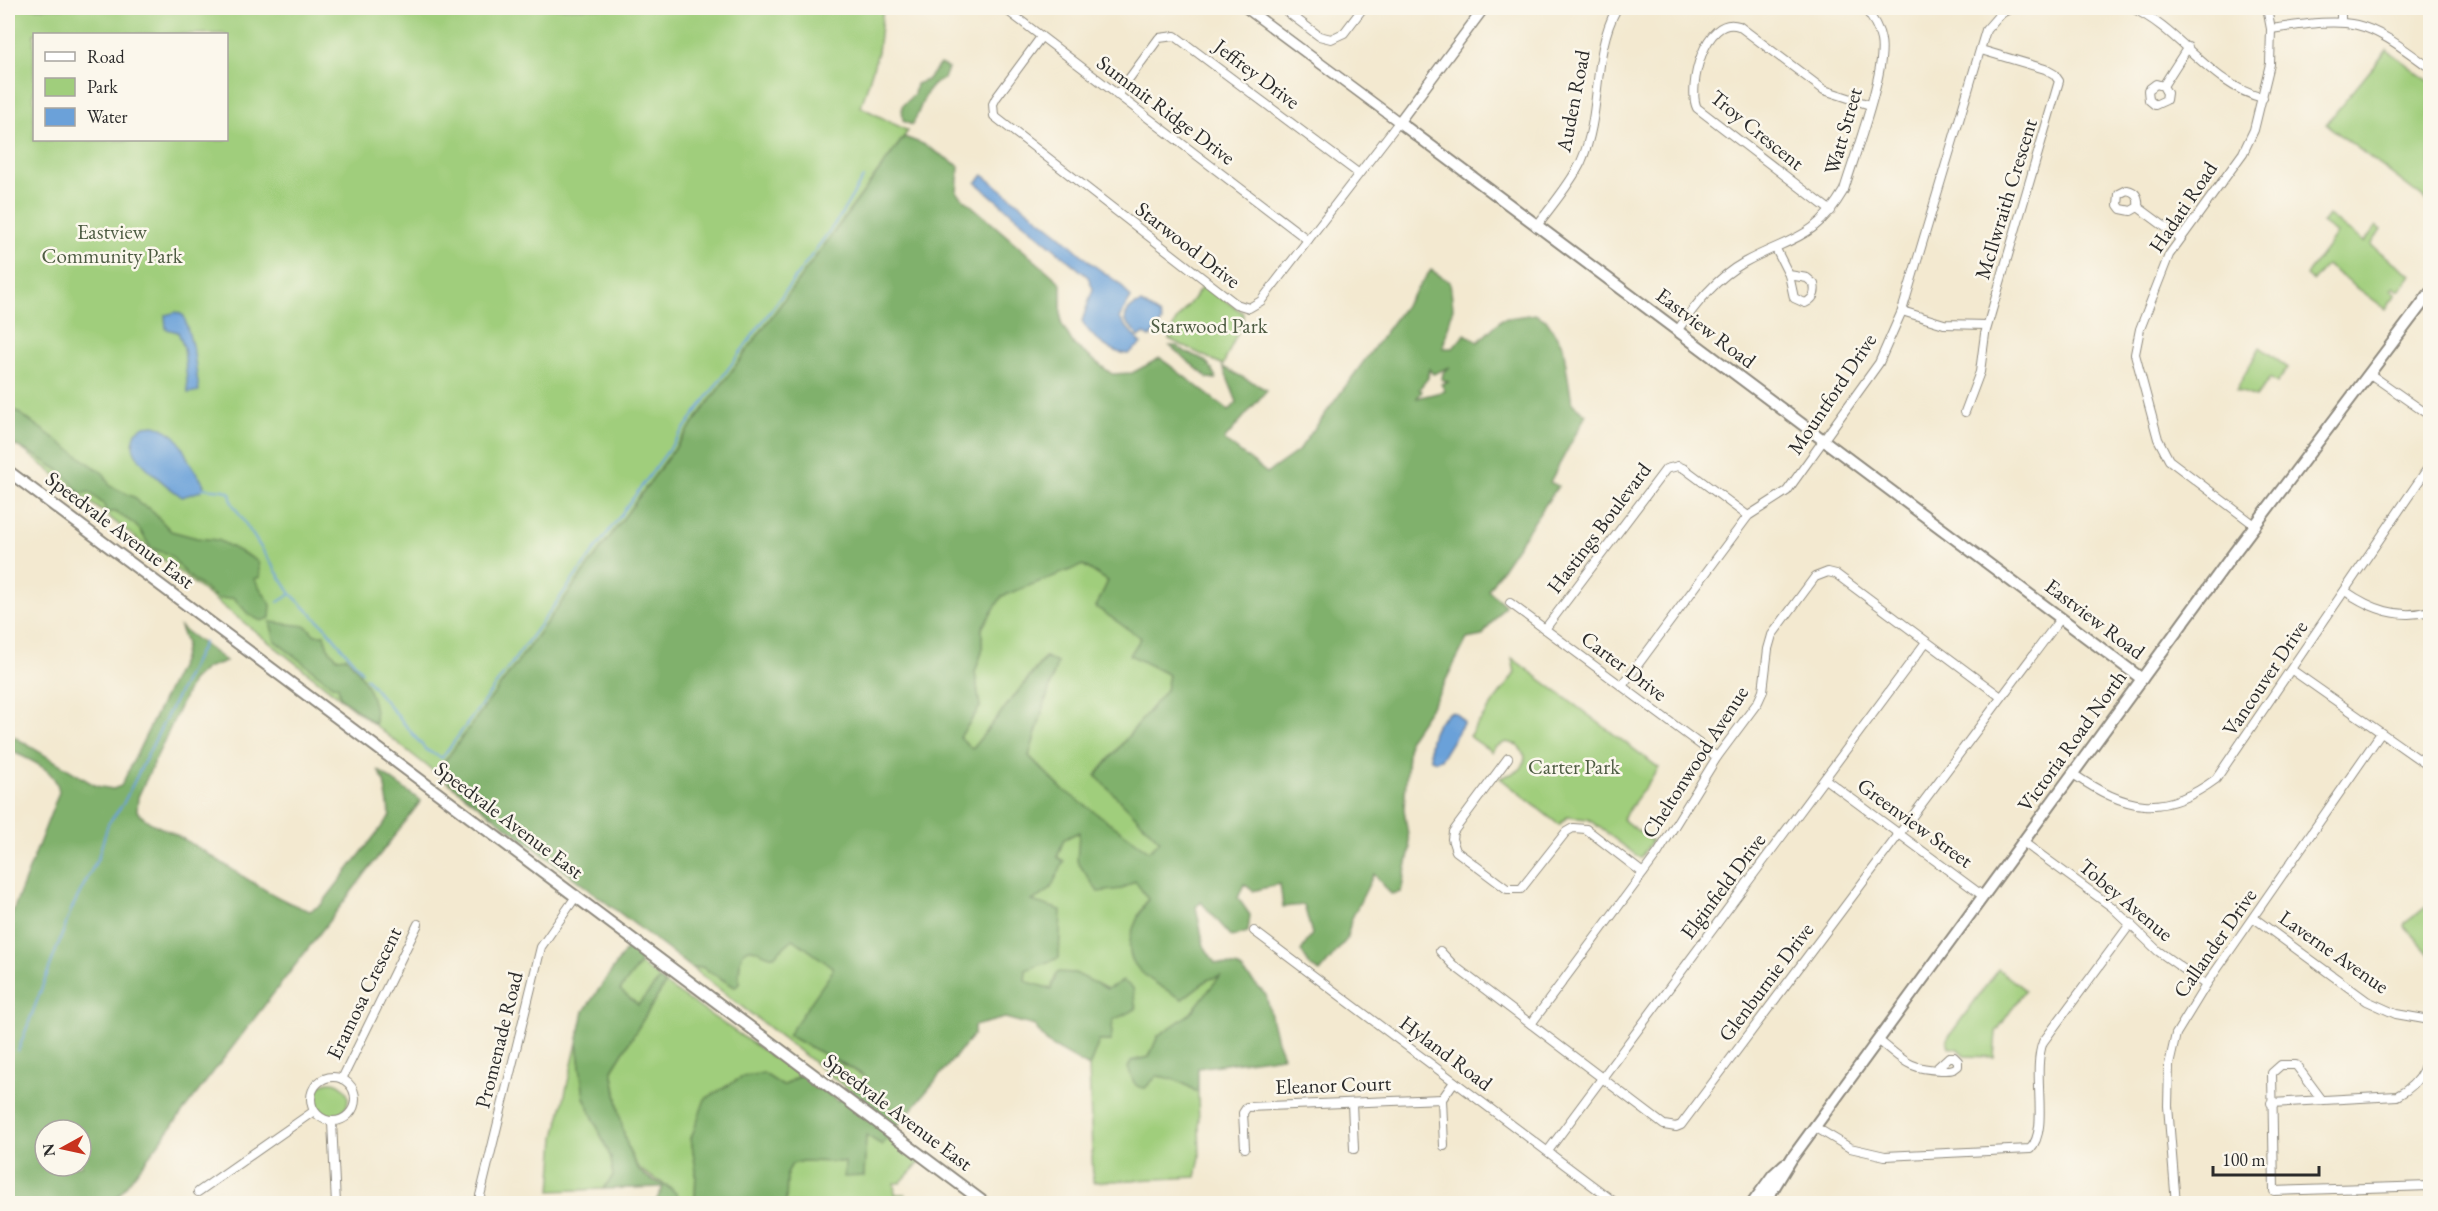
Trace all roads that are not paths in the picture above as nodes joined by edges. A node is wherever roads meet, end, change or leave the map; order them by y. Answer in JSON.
{"nodes":[{"id":1,"x":1004,"y":8,"type":"edge"},
{"id":2,"x":1246,"y":8,"type":"edge"},
{"id":3,"x":1282,"y":8,"type":"edge"},
{"id":4,"x":1363,"y":8,"type":"edge"},
{"id":5,"x":1484,"y":8,"type":"edge"},
{"id":6,"x":1617,"y":8,"type":"edge"},
{"id":7,"x":1864,"y":8,"type":"edge"},
{"id":8,"x":2011,"y":8,"type":"edge"},
{"id":9,"x":2133,"y":8,"type":"edge"},
{"id":10,"x":2267,"y":8,"type":"edge"},
{"id":11,"x":2341,"y":8,"type":"edge"},
{"id":12,"x":2342,"y":21,"type":"junction"},
{"id":13,"x":2271,"y":29,"type":"junction"},
{"id":14,"x":1041,"y":37,"type":"junction"},
{"id":15,"x":2188,"y":47,"type":"junction"},
{"id":16,"x":1981,"y":50,"type":"junction"},
{"id":17,"x":2430,"y":68,"type":"edge"},
{"id":18,"x":2163,"y":86,"type":"dead end"},
{"id":19,"x":1116,"y":94,"type":"junction"},
{"id":20,"x":2263,"y":98,"type":"junction"},
{"id":21,"x":1869,"y":105,"type":"junction"},
{"id":22,"x":1399,"y":122,"type":"junction"},
{"id":23,"x":1358,"y":173,"type":"junction"},
{"id":24,"x":2138,"y":207,"type":"dead end"},
{"id":25,"x":1832,"y":211,"type":"junction"},
{"id":26,"x":1536,"y":226,"type":"junction"},
{"id":27,"x":2180,"y":238,"type":"junction"},
{"id":28,"x":1308,"y":240,"type":"junction"},
{"id":29,"x":1776,"y":249,"type":"junction"},
{"id":30,"x":1789,"y":275,"type":"dead end"},
{"id":31,"x":2430,"y":293,"type":"edge"},
{"id":32,"x":1902,"y":311,"type":"junction"},
{"id":33,"x":1987,"y":325,"type":"junction"},
{"id":34,"x":1677,"y":331,"type":"junction"},
{"id":35,"x":2370,"y":374,"type":"junction"},
{"id":36,"x":1965,"y":412,"type":"dead end"},
{"id":37,"x":2430,"y":416,"type":"edge"},
{"id":38,"x":1824,"y":441,"type":"junction"},
{"id":39,"x":2430,"y":465,"type":"edge"},
{"id":40,"x":8,"y":471,"type":"edge"},
{"id":41,"x":1748,"y":516,"type":"junction"},
{"id":42,"x":2256,"y":526,"type":"junction"},
{"id":43,"x":2345,"y":591,"type":"junction"},
{"id":44,"x":1510,"y":603,"type":"dead end"},
{"id":45,"x":2430,"y":611,"type":"edge"},
{"id":46,"x":2061,"y":618,"type":"junction"},
{"id":47,"x":1545,"y":629,"type":"junction"},
{"id":48,"x":1926,"y":642,"type":"junction"},
{"id":49,"x":2292,"y":670,"type":"junction"},
{"id":50,"x":2142,"y":679,"type":"junction"},
{"id":51,"x":1622,"y":686,"type":"junction"},
{"id":52,"x":2001,"y":697,"type":"junction"},
{"id":53,"x":2381,"y":733,"type":"junction"},
{"id":54,"x":1717,"y":757,"type":"junction"},
{"id":55,"x":1508,"y":758,"type":"dead end"},
{"id":56,"x":2430,"y":767,"type":"edge"},
{"id":57,"x":2073,"y":774,"type":"junction"},
{"id":58,"x":1825,"y":779,"type":"junction"},
{"id":59,"x":1899,"y":833,"type":"junction"},
{"id":60,"x":2023,"y":842,"type":"junction"},
{"id":61,"x":1643,"y":873,"type":"junction"},
{"id":62,"x":577,"y":895,"type":"junction"},
{"id":63,"x":1983,"y":896,"type":"junction"},
{"id":64,"x":2254,"y":918,"type":"junction"},
{"id":65,"x":2130,"y":923,"type":"junction"},
{"id":66,"x":418,"y":924,"type":"dead end"},
{"id":67,"x":1254,"y":931,"type":"dead end"},
{"id":68,"x":1440,"y":951,"type":"dead end"},
{"id":69,"x":2206,"y":985,"type":"junction"},
{"id":70,"x":2430,"y":1020,"type":"edge"},
{"id":71,"x":1531,"y":1024,"type":"junction"},
{"id":72,"x":2430,"y":1035,"type":"edge"},
{"id":73,"x":1878,"y":1040,"type":"junction"},
{"id":74,"x":1936,"y":1070,"type":"dead end"},
{"id":75,"x":1602,"y":1078,"type":"junction"},
{"id":76,"x":342,"y":1079,"type":"junction"},
{"id":77,"x":1454,"y":1082,"type":"junction"},
{"id":78,"x":1442,"y":1099,"type":"junction"},
{"id":79,"x":2322,"y":1100,"type":"junction"},
{"id":80,"x":1352,"y":1103,"type":"junction"},
{"id":81,"x":2271,"y":1103,"type":"junction"},
{"id":82,"x":314,"y":1111,"type":"junction"},
{"id":83,"x":332,"y":1122,"type":"junction"},
{"id":84,"x":1815,"y":1127,"type":"junction"},
{"id":85,"x":1444,"y":1146,"type":"dead end"},
{"id":86,"x":1245,"y":1149,"type":"dead end"},
{"id":87,"x":1354,"y":1149,"type":"dead end"},
{"id":88,"x":1548,"y":1151,"type":"junction"},
{"id":89,"x":1792,"y":1158,"type":"junction"},
{"id":90,"x":2430,"y":1186,"type":"edge"},
{"id":91,"x":198,"y":1192,"type":"dead end"},
{"id":92,"x":1767,"y":1201,"type":"edge"},
{"id":93,"x":336,"y":1203,"type":"edge"},
{"id":94,"x":478,"y":1203,"type":"edge"},
{"id":95,"x":986,"y":1203,"type":"edge"},
{"id":96,"x":1617,"y":1203,"type":"edge"},
{"id":97,"x":1752,"y":1203,"type":"edge"},
{"id":98,"x":2176,"y":1203,"type":"edge"}],
"edges":[{"from":1,"to":14,"type":"street","name":"Summit Ridge Drive"},
{"from":2,"to":22,"type":"street","name":"Eastview Road"},
{"from":3,"to":4,"type":"street"},
{"from":5,"to":22,"type":"street","name":"Starwood Drive"},
{"from":6,"to":26,"type":"street","name":"Auden Road"},
{"from":7,"to":21,"type":"street","name":"Watt Street"},
{"from":8,"to":16,"type":"street","name":"Mountford Drive"},
{"from":9,"to":15,"type":"street"},
{"from":10,"to":13,"type":"street","name":"Hadati Road"},
{"from":11,"to":12,"type":"street"},
{"from":12,"to":13,"type":"street"},
{"from":12,"to":17,"type":"street"},
{"from":13,"to":20,"type":"street","name":"Hadati Road"},
{"from":14,"to":19,"type":"street","name":"Summit Ridge Drive"},
{"from":14,"to":28,"type":"street","name":"Starwood Drive"},
{"from":15,"to":18,"type":"street"},
{"from":15,"to":20,"type":"street"},
{"from":16,"to":32,"type":"street","name":"Mountford Drive"},
{"from":16,"to":33,"type":"street","name":"McIlwraith Crescent"},
{"from":19,"to":23,"type":"street","name":"Jeffrey Drive"},
{"from":19,"to":28,"type":"street","name":"Summit Ridge Drive"},
{"from":20,"to":27,"type":"street","name":"Hadati Road"},
{"from":21,"to":25,"type":"street","name":"Watt Street"},
{"from":21,"to":25,"type":"street","name":"Troy Crescent"},
{"from":22,"to":23,"type":"street","name":"Starwood Drive"},
{"from":22,"to":26,"type":"main road","name":"Eastview Road"},
{"from":23,"to":28,"type":"street","name":"Starwood Drive"},
{"from":24,"to":27,"type":"street"},
{"from":25,"to":29,"type":"street","name":"Watt Street"},
{"from":26,"to":34,"type":"main road","name":"Eastview Road"},
{"from":27,"to":42,"type":"street","name":"Hadati Road"},
{"from":29,"to":30,"type":"street"},
{"from":29,"to":34,"type":"street","name":"Watt Street"},
{"from":31,"to":35,"type":"main road","name":"Victoria Road North"},
{"from":32,"to":33,"type":"street"},
{"from":32,"to":38,"type":"street","name":"Mountford Drive"},
{"from":33,"to":36,"type":"street"},
{"from":34,"to":38,"type":"main road","name":"Eastview Road"},
{"from":35,"to":37,"type":"street"},
{"from":35,"to":42,"type":"main road","name":"Victoria Road North"},
{"from":38,"to":41,"type":"street","name":"Mountford Drive"},
{"from":38,"to":46,"type":"main road","name":"Eastview Road"},
{"from":39,"to":43,"type":"street","name":"Vancouver Drive"},
{"from":40,"to":62,"type":"main road","name":"Speedvale Avenue East"},
{"from":41,"to":47,"type":"street","name":"Hastings Boulevard"},
{"from":41,"to":51,"type":"street","name":"Mountford Drive"},
{"from":42,"to":50,"type":"main road","name":"Victoria Road North"},
{"from":43,"to":45,"type":"street"},
{"from":43,"to":49,"type":"street","name":"Vancouver Drive"},
{"from":44,"to":47,"type":"street","name":"Carter Drive"},
{"from":46,"to":50,"type":"main road","name":"Eastview Road"},
{"from":46,"to":52,"type":"street","name":"Glenburnie Drive"},
{"from":47,"to":51,"type":"street","name":"Carter Drive"},
{"from":48,"to":52,"type":"street","name":"Cheltonwood Avenue"},
{"from":48,"to":54,"type":"street","name":"Cheltonwood Avenue"},
{"from":48,"to":58,"type":"street","name":"Elginfield Drive"},
{"from":49,"to":53,"type":"street"},
{"from":49,"to":57,"type":"street","name":"Vancouver Drive"},
{"from":50,"to":57,"type":"main road","name":"Victoria Road North"},
{"from":51,"to":54,"type":"street","name":"Carter Drive"},
{"from":52,"to":59,"type":"street","name":"Glenburnie Drive"},
{"from":53,"to":56,"type":"street"},
{"from":53,"to":64,"type":"street","name":"Callander Drive"},
{"from":54,"to":61,"type":"street","name":"Cheltonwood Avenue"},
{"from":55,"to":61,"type":"street"},
{"from":57,"to":60,"type":"main road","name":"Victoria Road North"},
{"from":58,"to":59,"type":"street","name":"Greenview Street"},
{"from":58,"to":75,"type":"street","name":"Elginfield Drive"},
{"from":59,"to":63,"type":"street","name":"Greenview Street"},
{"from":59,"to":75,"type":"street","name":"Glenburnie Drive"},
{"from":60,"to":63,"type":"main road","name":"Victoria Road North"},
{"from":60,"to":65,"type":"street","name":"Tobey Avenue"},
{"from":61,"to":71,"type":"street","name":"Cheltonwood Avenue"},
{"from":62,"to":94,"type":"street","name":"Promenade Road"},
{"from":62,"to":95,"type":"main road","name":"Speedvale Avenue East"},
{"from":63,"to":73,"type":"main road","name":"Victoria Road North"},
{"from":64,"to":69,"type":"street","name":"Callander Drive"},
{"from":64,"to":70,"type":"street","name":"Laverne Avenue"},
{"from":65,"to":69,"type":"street","name":"Tobey Avenue"},
{"from":65,"to":84,"type":"street"},
{"from":66,"to":76,"type":"street","name":"Eramosa Crescent"},
{"from":67,"to":77,"type":"street","name":"Hyland Road"},
{"from":68,"to":71,"type":"street","name":"Glenburnie Drive"},
{"from":69,"to":98,"type":"street","name":"Callander Drive"},
{"from":71,"to":75,"type":"street","name":"Glenburnie Drive"},
{"from":72,"to":79,"type":"street"},
{"from":73,"to":74,"type":"street"},
{"from":73,"to":84,"type":"main road","name":"Victoria Road North"},
{"from":75,"to":88,"type":"street","name":"Elginfield Drive"},
{"from":76,"to":82,"type":"street","name":"Eramosa Crescent"},
{"from":76,"to":83,"type":"street","name":"Eramosa Crescent"},
{"from":77,"to":78,"type":"street"},
{"from":77,"to":88,"type":"street","name":"Hyland Road"},
{"from":78,"to":80,"type":"street","name":"Eleanor Court"},
{"from":78,"to":85,"type":"street"},
{"from":79,"to":81,"type":"street"},
{"from":79,"to":81,"type":"street"},
{"from":80,"to":86,"type":"street","name":"Eleanor Court"},
{"from":80,"to":87,"type":"street"},
{"from":81,"to":90,"type":"street"},
{"from":82,"to":83,"type":"street"},
{"from":82,"to":91,"type":"street"},
{"from":83,"to":93,"type":"street"},
{"from":84,"to":89,"type":"main road","name":"Victoria Road North"},
{"from":88,"to":96,"type":"street","name":"Hyland Road"},
{"from":89,"to":92,"type":"main road","name":"Victoria Road North"},
{"from":89,"to":97,"type":"main road","name":"Victoria Road North"}]}
